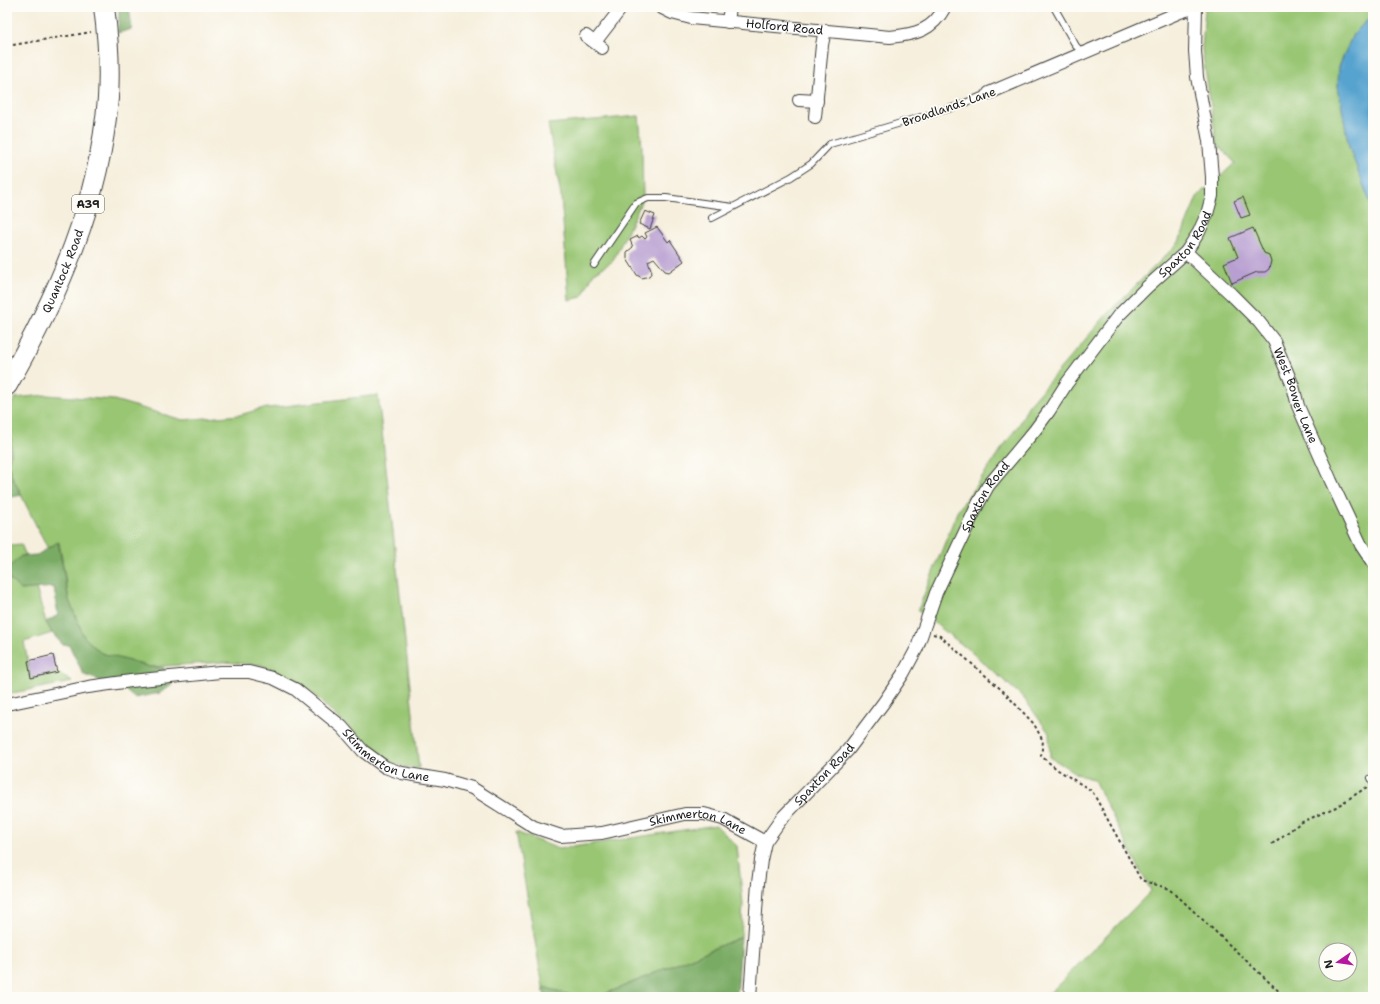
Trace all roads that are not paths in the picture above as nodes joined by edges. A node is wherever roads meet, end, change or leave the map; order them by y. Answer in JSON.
{"nodes":[{"id":1,"x":104,"y":7,"type":"edge"},
{"id":2,"x":622,"y":7,"type":"edge"},
{"id":3,"x":660,"y":7,"type":"edge"},
{"id":4,"x":730,"y":7,"type":"edge"},
{"id":5,"x":945,"y":7,"type":"edge"},
{"id":6,"x":1054,"y":7,"type":"edge"},
{"id":7,"x":1196,"y":7,"type":"edge"},
{"id":8,"x":728,"y":22,"type":"junction"},
{"id":9,"x":825,"y":30,"type":"junction"},
{"id":10,"x":594,"y":42,"type":"dead end"},
{"id":11,"x":1083,"y":53,"type":"junction"},
{"id":12,"x":989,"y":93,"type":"joint"},
{"id":13,"x":799,"y":100,"type":"dead end"},
{"id":14,"x":817,"y":101,"type":"junction"},
{"id":15,"x":815,"y":117,"type":"dead end"},
{"id":16,"x":734,"y":207,"type":"junction"},
{"id":17,"x":712,"y":218,"type":"dead end"},
{"id":18,"x":1186,"y":252,"type":"junction"},
{"id":19,"x":594,"y":265,"type":"dead end"},
{"id":20,"x":7,"y":385,"type":"edge"},
{"id":21,"x":1373,"y":563,"type":"edge"},
{"id":22,"x":7,"y":704,"type":"edge"},
{"id":23,"x":1373,"y":777,"type":"edge"},
{"id":24,"x":1373,"y":783,"type":"edge"},
{"id":25,"x":765,"y":842,"type":"junction"},
{"id":26,"x":750,"y":997,"type":"edge"}],
"edges":[{"from":1,"to":20,"type":"main road","name":"Quantock Road","number":"A39"},
{"from":2,"to":10,"type":"street"},
{"from":3,"to":8,"type":"street","name":"Holford Road"},
{"from":4,"to":8,"type":"street"},
{"from":5,"to":9,"type":"street","name":"Holford Road"},
{"from":6,"to":11,"type":"lane"},
{"from":7,"to":11,"type":"street","name":"Broadlands Lane"},
{"from":7,"to":18,"type":"street","name":"Spaxton Road"},
{"from":8,"to":9,"type":"street","name":"Holford Road"},
{"from":9,"to":14,"type":"street"},
{"from":11,"to":12,"type":"street","name":"Broadlands Lane"},
{"from":12,"to":16,"type":"lane","name":"Broadlands Lane"},
{"from":13,"to":14,"type":"street"},
{"from":14,"to":15,"type":"street"},
{"from":16,"to":17,"type":"lane","name":"Broadlands Lane"},
{"from":16,"to":19,"type":"lane"},
{"from":18,"to":21,"type":"street","name":"West Bower Lane"},
{"from":18,"to":25,"type":"street","name":"Spaxton Road"},
{"from":22,"to":25,"type":"street","name":"Skimmerton Lane"},
{"from":23,"to":24,"type":"lane"},
{"from":25,"to":26,"type":"street","name":"Spaxton Road"}]}
